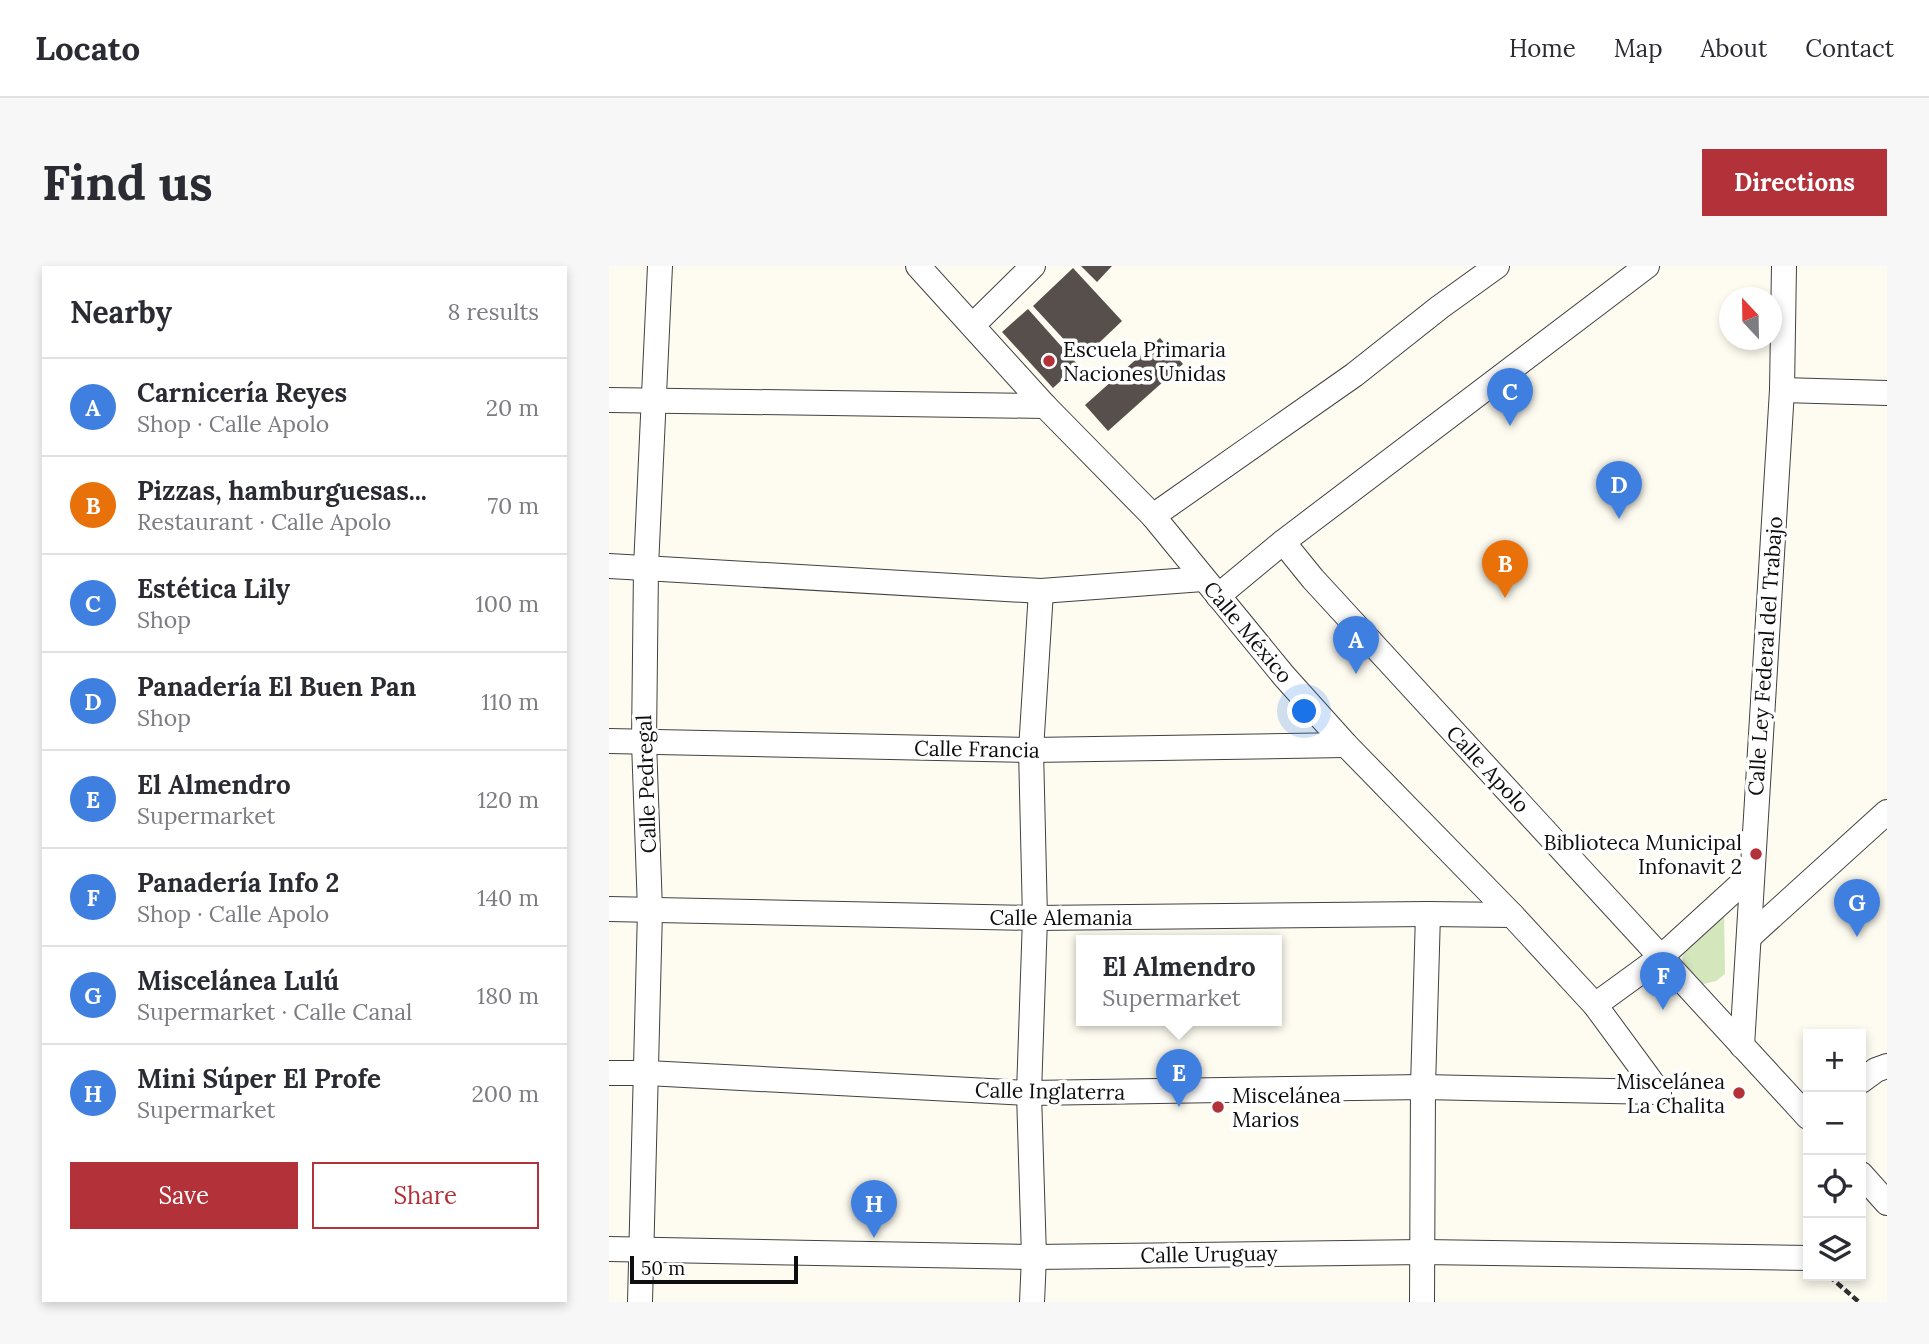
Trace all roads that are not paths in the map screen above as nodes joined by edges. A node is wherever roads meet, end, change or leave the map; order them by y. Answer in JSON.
{"nodes":[{"id":1,"x":660,"y":266,"type":"edge"},
{"id":2,"x":918,"y":266,"type":"edge"},
{"id":3,"x":1033,"y":266,"type":"edge"},
{"id":4,"x":1497,"y":266,"type":"edge"},
{"id":5,"x":1647,"y":266,"type":"edge"},
{"id":6,"x":1784,"y":266,"type":"edge"},
{"id":7,"x":973,"y":325,"type":"junction"},
{"id":8,"x":1782,"y":390,"type":"junction"},
{"id":9,"x":1887,"y":393,"type":"edge"},
{"id":10,"x":609,"y":400,"type":"edge"},
{"id":11,"x":653,"y":400,"type":"junction"},
{"id":12,"x":1045,"y":406,"type":"junction"},
{"id":13,"x":1153,"y":516,"type":"junction"},
{"id":14,"x":1283,"y":542,"type":"junction"},
{"id":15,"x":609,"y":566,"type":"edge"},
{"id":16,"x":646,"y":567,"type":"junction"},
{"id":17,"x":1211,"y":587,"type":"junction"},
{"id":18,"x":1041,"y":591,"type":"junction"},
{"id":19,"x":609,"y":741,"type":"edge"},
{"id":20,"x":643,"y":742,"type":"junction"},
{"id":21,"x":1346,"y":744,"type":"junction"},
{"id":22,"x":1031,"y":750,"type":"junction"},
{"id":23,"x":1887,"y":812,"type":"edge"},
{"id":24,"x":1752,"y":874,"type":"junction"},
{"id":25,"x":609,"y":909,"type":"edge"},
{"id":26,"x":650,"y":910,"type":"junction"},
{"id":27,"x":1428,"y":914,"type":"junction"},
{"id":28,"x":1512,"y":915,"type":"junction"},
{"id":29,"x":1035,"y":918,"type":"junction"},
{"id":30,"x":1749,"y":937,"type":"junction"},
{"id":31,"x":1661,"y":957,"type":"junction"},
{"id":32,"x":1595,"y":1005,"type":"junction"},
{"id":33,"x":1742,"y":1046,"type":"junction"},
{"id":34,"x":1887,"y":1066,"type":"edge"},
{"id":35,"x":609,"y":1073,"type":"edge"},
{"id":36,"x":647,"y":1073,"type":"junction"},
{"id":37,"x":1866,"y":1077,"type":"edge"},
{"id":38,"x":1423,"y":1087,"type":"junction"},
{"id":39,"x":1659,"y":1092,"type":"joint"},
{"id":40,"x":1029,"y":1093,"type":"junction"},
{"id":41,"x":1803,"y":1112,"type":"edge"},
{"id":42,"x":1866,"y":1180,"type":"edge"},
{"id":43,"x":1887,"y":1203,"type":"edge"},
{"id":44,"x":609,"y":1249,"type":"edge"},
{"id":45,"x":642,"y":1249,"type":"junction"},
{"id":46,"x":1423,"y":1252,"type":"junction"},
{"id":47,"x":1034,"y":1257,"type":"junction"},
{"id":48,"x":1803,"y":1258,"type":"edge"},
{"id":49,"x":640,"y":1302,"type":"edge"},
{"id":50,"x":1032,"y":1302,"type":"edge"},
{"id":51,"x":1422,"y":1302,"type":"edge"}],
"edges":[{"from":1,"to":11,"type":"street","name":"Calle Pedregal"},
{"from":2,"to":7,"type":"street","name":"Calle México"},
{"from":3,"to":7,"type":"street"},
{"from":4,"to":13,"type":"street"},
{"from":5,"to":14,"type":"street"},
{"from":6,"to":8,"type":"street","name":"Calle Ley Federal del Trabajo"},
{"from":7,"to":12,"type":"street","name":"Calle México"},
{"from":8,"to":9,"type":"street"},
{"from":8,"to":24,"type":"street","name":"Calle Ley Federal del Trabajo"},
{"from":10,"to":11,"type":"street"},
{"from":11,"to":12,"type":"street"},
{"from":11,"to":16,"type":"street","name":"Calle Pedregal"},
{"from":12,"to":13,"type":"street","name":"Calle México"},
{"from":13,"to":17,"type":"street","name":"Calle México"},
{"from":14,"to":17,"type":"street"},
{"from":14,"to":31,"type":"street","name":"Calle Apolo"},
{"from":15,"to":16,"type":"street"},
{"from":16,"to":18,"type":"street"},
{"from":16,"to":20,"type":"street","name":"Calle Pedregal"},
{"from":17,"to":18,"type":"street"},
{"from":17,"to":21,"type":"street","name":"Calle México"},
{"from":18,"to":22,"type":"street"},
{"from":19,"to":20,"type":"street","name":"Calle Francia"},
{"from":20,"to":22,"type":"street","name":"Calle Francia"},
{"from":20,"to":26,"type":"street","name":"Calle Pedregal"},
{"from":21,"to":22,"type":"street","name":"Calle Francia"},
{"from":21,"to":28,"type":"street","name":"Calle México"},
{"from":22,"to":29,"type":"street"},
{"from":23,"to":30,"type":"street"},
{"from":24,"to":30,"type":"street","name":"Calle Ley Federal del Trabajo"},
{"from":24,"to":31,"type":"street"},
{"from":25,"to":26,"type":"street","name":"Calle Alemania"},
{"from":26,"to":29,"type":"street","name":"Calle Alemania"},
{"from":26,"to":36,"type":"street","name":"Calle Pedregal"},
{"from":27,"to":28,"type":"street","name":"Calle Alemania"},
{"from":27,"to":29,"type":"street","name":"Calle Alemania"},
{"from":27,"to":38,"type":"street"},
{"from":28,"to":32,"type":"street","name":"Calle México"},
{"from":29,"to":40,"type":"street"},
{"from":30,"to":33,"type":"street","name":"Calle Ley Federal del Trabajo"},
{"from":31,"to":32,"type":"street"},
{"from":31,"to":33,"type":"street","name":"Calle Apolo"},
{"from":32,"to":39,"type":"street","name":"Calle México"},
{"from":33,"to":41,"type":"street","name":"Calle Apolo"},
{"from":34,"to":37,"type":"street"},
{"from":35,"to":36,"type":"street","name":"Calle Inglaterra"},
{"from":36,"to":40,"type":"street","name":"Calle Inglaterra"},
{"from":36,"to":45,"type":"street","name":"Calle Pedregal"},
{"from":38,"to":39,"type":"street","name":"Calle Inglaterra"},
{"from":38,"to":40,"type":"street","name":"Calle Inglaterra"},
{"from":38,"to":46,"type":"street"},
{"from":40,"to":47,"type":"street"},
{"from":42,"to":43,"type":"street"},
{"from":44,"to":45,"type":"street","name":"Calle Uruguay"},
{"from":45,"to":47,"type":"street","name":"Calle Uruguay"},
{"from":45,"to":49,"type":"street","name":"Calle Pedregal"},
{"from":46,"to":47,"type":"street","name":"Calle Uruguay"},
{"from":46,"to":48,"type":"street","name":"Calle Uruguay"},
{"from":46,"to":51,"type":"street"},
{"from":47,"to":50,"type":"street"}]}
